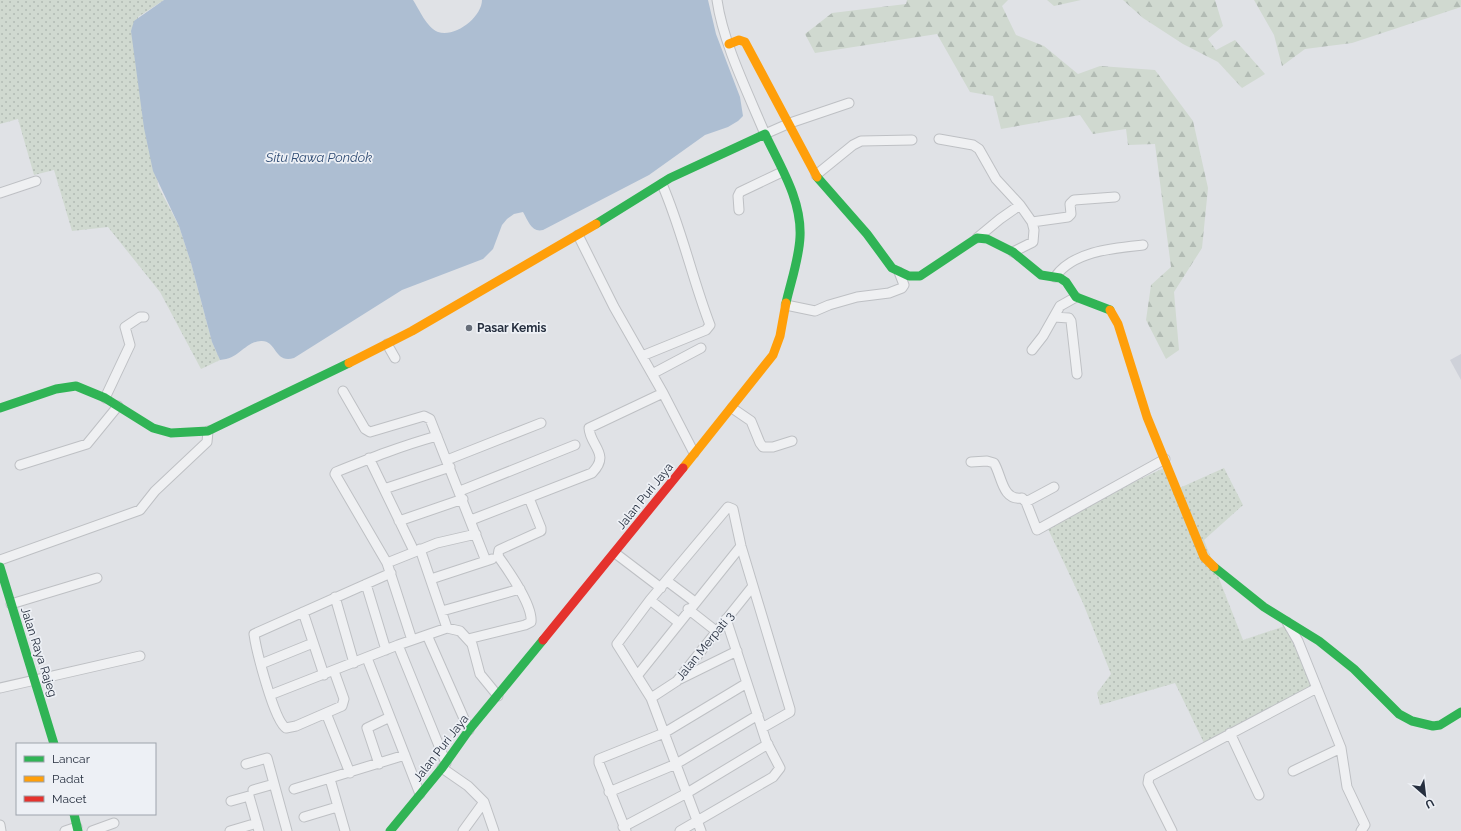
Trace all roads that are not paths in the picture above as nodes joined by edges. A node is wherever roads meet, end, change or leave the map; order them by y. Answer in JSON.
{"nodes":[{"id":1,"x":717,"y":0,"type":"edge"},
{"id":2,"x":729,"y":44,"type":"junction"},
{"id":3,"x":849,"y":103,"type":"dead end"},
{"id":4,"x":790,"y":123,"type":"junction"},
{"id":5,"x":765,"y":134,"type":"junction"},
{"id":6,"x":939,"y":139,"type":"dead end"},
{"id":7,"x":912,"y":140,"type":"dead end"},
{"id":8,"x":782,"y":172,"type":"junction"},
{"id":9,"x":816,"y":176,"type":"junction"},
{"id":10,"x":36,"y":181,"type":"dead end"},
{"id":11,"x":666,"y":181,"type":"junction"},
{"id":12,"x":0,"y":193,"type":"edge"},
{"id":13,"x":1115,"y":197,"type":"dead end"},
{"id":14,"x":1020,"y":205,"type":"junction"},
{"id":15,"x":739,"y":210,"type":"dead end"},
{"id":16,"x":1032,"y":222,"type":"junction"},
{"id":17,"x":578,"y":235,"type":"junction"},
{"id":18,"x":977,"y":238,"type":"junction"},
{"id":19,"x":1143,"y":245,"type":"dead end"},
{"id":20,"x":1013,"y":252,"type":"junction"},
{"id":21,"x":899,"y":272,"type":"junction"},
{"id":22,"x":1055,"y":276,"type":"junction"},
{"id":23,"x":1076,"y":297,"type":"junction"},
{"id":24,"x":786,"y":306,"type":"junction"},
{"id":25,"x":1054,"y":316,"type":"junction"},
{"id":26,"x":144,"y":317,"type":"dead end"},
{"id":27,"x":387,"y":344,"type":"junction"},
{"id":28,"x":701,"y":348,"type":"dead end"},
{"id":29,"x":1032,"y":350,"type":"dead end"},
{"id":30,"x":642,"y":356,"type":"junction"},
{"id":31,"x":395,"y":358,"type":"dead end"},
{"id":32,"x":652,"y":374,"type":"junction"},
{"id":33,"x":1077,"y":374,"type":"dead end"},
{"id":34,"x":344,"y":391,"type":"dead end"},
{"id":35,"x":663,"y":393,"type":"junction"},
{"id":36,"x":105,"y":398,"type":"junction"},
{"id":37,"x":118,"y":406,"type":"junction"},
{"id":38,"x":0,"y":408,"type":"edge"},
{"id":39,"x":732,"y":408,"type":"junction"},
{"id":40,"x":541,"y":423,"type":"dead end"},
{"id":41,"x":208,"y":430,"type":"junction"},
{"id":42,"x":437,"y":436,"type":"junction"},
{"id":43,"x":792,"y":441,"type":"dead end"},
{"id":44,"x":575,"y":445,"type":"dead end"},
{"id":45,"x":694,"y":453,"type":"junction"},
{"id":46,"x":369,"y":458,"type":"junction"},
{"id":47,"x":1165,"y":459,"type":"junction"},
{"id":48,"x":971,"y":462,"type":"dead end"},
{"id":49,"x":448,"y":464,"type":"junction"},
{"id":50,"x":20,"y":465,"type":"dead end"},
{"id":51,"x":1054,"y":487,"type":"dead end"},
{"id":52,"x":384,"y":489,"type":"junction"},
{"id":53,"x":461,"y":495,"type":"junction"},
{"id":54,"x":529,"y":498,"type":"junction"},
{"id":55,"x":1026,"y":502,"type":"junction"},
{"id":56,"x":471,"y":520,"type":"junction"},
{"id":57,"x":400,"y":521,"type":"junction"},
{"id":58,"x":476,"y":534,"type":"junction"},
{"id":59,"x":740,"y":546,"type":"junction"},
{"id":60,"x":417,"y":550,"type":"junction"},
{"id":61,"x":619,"y":555,"type":"junction"},
{"id":62,"x":498,"y":556,"type":"junction"},
{"id":63,"x":0,"y":560,"type":"edge"},
{"id":64,"x":486,"y":562,"type":"junction"},
{"id":65,"x":386,"y":563,"type":"junction"},
{"id":66,"x":0,"y":567,"type":"edge"},
{"id":67,"x":390,"y":573,"type":"junction"},
{"id":68,"x":97,"y":578,"type":"dead end"},
{"id":69,"x":430,"y":579,"type":"junction"},
{"id":70,"x":366,"y":584,"type":"junction"},
{"id":71,"x":664,"y":585,"type":"junction"},
{"id":72,"x":753,"y":586,"type":"junction"},
{"id":73,"x":520,"y":589,"type":"junction"},
{"id":74,"x":335,"y":597,"type":"junction"},
{"id":75,"x":650,"y":600,"type":"junction"},
{"id":76,"x":695,"y":602,"type":"junction"},
{"id":77,"x":11,"y":604,"type":"junction"},
{"id":78,"x":688,"y":609,"type":"junction"},
{"id":79,"x":442,"y":611,"type":"junction"},
{"id":80,"x":302,"y":612,"type":"junction"},
{"id":81,"x":726,"y":619,"type":"junction"},
{"id":82,"x":1287,"y":621,"type":"junction"},
{"id":83,"x":678,"y":622,"type":"junction"},
{"id":84,"x":447,"y":628,"type":"junction"},
{"id":85,"x":716,"y":631,"type":"junction"},
{"id":86,"x":427,"y":635,"type":"junction"},
{"id":87,"x":468,"y":639,"type":"junction"},
{"id":88,"x":412,"y":640,"type":"junction"},
{"id":89,"x":313,"y":643,"type":"junction"},
{"id":90,"x":398,"y":645,"type":"junction"},
{"id":91,"x":386,"y":650,"type":"junction"},
{"id":92,"x":737,"y":651,"type":"junction"},
{"id":93,"x":140,"y":656,"type":"dead end"},
{"id":94,"x":367,"y":658,"type":"junction"},
{"id":95,"x":354,"y":663,"type":"junction"},
{"id":96,"x":261,"y":664,"type":"junction"},
{"id":97,"x":334,"y":671,"type":"junction"},
{"id":98,"x":324,"y":675,"type":"junction"},
{"id":99,"x":637,"y":676,"type":"junction"},
{"id":100,"x":35,"y":679,"type":"junction"},
{"id":101,"x":677,"y":681,"type":"junction"},
{"id":102,"x":747,"y":683,"type":"junction"},
{"id":103,"x":0,"y":688,"type":"edge"},
{"id":104,"x":1317,"y":688,"type":"junction"},
{"id":105,"x":270,"y":695,"type":"junction"},
{"id":106,"x":498,"y":696,"type":"junction"},
{"id":107,"x":651,"y":698,"type":"junction"},
{"id":108,"x":326,"y":713,"type":"junction"},
{"id":109,"x":1457,"y":714,"type":"edge"},
{"id":110,"x":758,"y":716,"type":"junction"},
{"id":111,"x":390,"y":717,"type":"junction"},
{"id":112,"x":762,"y":728,"type":"junction"},
{"id":113,"x":469,"y":730,"type":"junction"},
{"id":114,"x":664,"y":732,"type":"junction"},
{"id":115,"x":1230,"y":733,"type":"junction"},
{"id":116,"x":54,"y":743,"type":"edge"},
{"id":117,"x":768,"y":744,"type":"junction"},
{"id":118,"x":1341,"y":748,"type":"junction"},
{"id":119,"x":406,"y":755,"type":"junction"},
{"id":120,"x":246,"y":764,"type":"dead end"},
{"id":121,"x":378,"y":764,"type":"junction"},
{"id":122,"x":676,"y":764,"type":"junction"},
{"id":123,"x":446,"y":768,"type":"junction"},
{"id":124,"x":1293,"y":771,"type":"dead end"},
{"id":125,"x":350,"y":773,"type":"junction"},
{"id":126,"x":330,"y":779,"type":"junction"},
{"id":127,"x":274,"y":784,"type":"junction"},
{"id":128,"x":294,"y":789,"type":"dead end"},
{"id":129,"x":253,"y":790,"type":"dead end"},
{"id":130,"x":609,"y":792,"type":"junction"},
{"id":131,"x":687,"y":793,"type":"junction"},
{"id":132,"x":420,"y":794,"type":"junction"},
{"id":133,"x":1259,"y":795,"type":"dead end"},
{"id":134,"x":231,"y":801,"type":"dead end"},
{"id":135,"x":484,"y":802,"type":"junction"},
{"id":136,"x":337,"y":807,"type":"junction"},
{"id":137,"x":74,"y":815,"type":"edge"},
{"id":138,"x":304,"y":817,"type":"dead end"},
{"id":139,"x":697,"y":821,"type":"junction"},
{"id":140,"x":114,"y":823,"type":"dead end"},
{"id":141,"x":0,"y":825,"type":"edge"},
{"id":142,"x":258,"y":827,"type":"edge"},
{"id":143,"x":78,"y":829,"type":"edge"},
{"id":144,"x":466,"y":829,"type":"edge"},
{"id":145,"x":624,"y":829,"type":"edge"},
{"id":146,"x":1,"y":831,"type":"edge"},
{"id":147,"x":65,"y":831,"type":"edge"},
{"id":148,"x":92,"y":831,"type":"edge"},
{"id":149,"x":230,"y":831,"type":"edge"},
{"id":150,"x":287,"y":831,"type":"edge"},
{"id":151,"x":345,"y":831,"type":"edge"},
{"id":152,"x":390,"y":831,"type":"edge"},
{"id":153,"x":494,"y":831,"type":"edge"},
{"id":154,"x":680,"y":831,"type":"edge"},
{"id":155,"x":701,"y":831,"type":"edge"},
{"id":156,"x":1172,"y":831,"type":"edge"},
{"id":157,"x":1361,"y":831,"type":"edge"}],
"edges":[{"from":1,"to":2,"type":"street"},
{"from":2,"to":4,"type":"street"},
{"from":2,"to":5,"type":"street"},
{"from":3,"to":4,"type":"street"},
{"from":4,"to":5,"type":"street"},
{"from":4,"to":9,"type":"street"},
{"from":5,"to":8,"type":"street","name":"Jalan Puri Jaya"},
{"from":5,"to":11,"type":"street"},
{"from":6,"to":14,"type":"street"},
{"from":7,"to":9,"type":"street"},
{"from":8,"to":15,"type":"street"},
{"from":8,"to":24,"type":"street","name":"Jalan Puri Jaya"},
{"from":9,"to":21,"type":"street"},
{"from":10,"to":12,"type":"street"},
{"from":11,"to":17,"type":"street"},
{"from":11,"to":30,"type":"street"},
{"from":13,"to":16,"type":"street"},
{"from":14,"to":16,"type":"street"},
{"from":14,"to":18,"type":"street"},
{"from":16,"to":20,"type":"street"},
{"from":17,"to":27,"type":"street"},
{"from":17,"to":30,"type":"street"},
{"from":18,"to":20,"type":"street"},
{"from":18,"to":21,"type":"street"},
{"from":19,"to":22,"type":"street"},
{"from":20,"to":22,"type":"street"},
{"from":21,"to":24,"type":"street"},
{"from":22,"to":23,"type":"street"},
{"from":23,"to":25,"type":"street"},
{"from":23,"to":47,"type":"street"},
{"from":24,"to":39,"type":"street","name":"Jalan Puri Jaya"},
{"from":25,"to":29,"type":"street"},
{"from":25,"to":33,"type":"street"},
{"from":26,"to":36,"type":"street"},
{"from":27,"to":31,"type":"street"},
{"from":27,"to":41,"type":"street"},
{"from":28,"to":32,"type":"street"},
{"from":30,"to":32,"type":"street"},
{"from":32,"to":35,"type":"street"},
{"from":34,"to":42,"type":"street"},
{"from":35,"to":45,"type":"street"},
{"from":35,"to":54,"type":"street"},
{"from":36,"to":37,"type":"street"},
{"from":36,"to":38,"type":"street"},
{"from":37,"to":41,"type":"street"},
{"from":37,"to":50,"type":"street"},
{"from":39,"to":43,"type":"street"},
{"from":39,"to":45,"type":"street","name":"Jalan Puri Jaya"},
{"from":40,"to":49,"type":"street"},
{"from":41,"to":63,"type":"street"},
{"from":42,"to":46,"type":"street"},
{"from":42,"to":49,"type":"street"},
{"from":44,"to":53,"type":"street"},
{"from":45,"to":61,"type":"street","name":"Jalan Puri Jaya"},
{"from":46,"to":52,"type":"street"},
{"from":46,"to":65,"type":"street"},
{"from":47,"to":55,"type":"street"},
{"from":47,"to":82,"type":"street"},
{"from":48,"to":55,"type":"street"},
{"from":49,"to":52,"type":"street"},
{"from":49,"to":53,"type":"street"},
{"from":51,"to":55,"type":"street"},
{"from":52,"to":57,"type":"street"},
{"from":53,"to":56,"type":"street"},
{"from":53,"to":57,"type":"street"},
{"from":54,"to":56,"type":"street"},
{"from":54,"to":62,"type":"street"},
{"from":56,"to":58,"type":"street"},
{"from":57,"to":60,"type":"street"},
{"from":58,"to":60,"type":"street"},
{"from":58,"to":64,"type":"street"},
{"from":59,"to":71,"type":"street"},
{"from":59,"to":72,"type":"street"},
{"from":59,"to":76,"type":"street"},
{"from":60,"to":65,"type":"street"},
{"from":60,"to":69,"type":"street"},
{"from":61,"to":71,"type":"street"},
{"from":61,"to":106,"type":"street","name":"Jalan Puri Jaya"},
{"from":62,"to":64,"type":"street"},
{"from":62,"to":73,"type":"street"},
{"from":64,"to":69,"type":"street"},
{"from":65,"to":67,"type":"street"},
{"from":66,"to":77,"type":"street","name":"Jalan Raya Rajeg"},
{"from":67,"to":70,"type":"street"},
{"from":67,"to":88,"type":"street"},
{"from":68,"to":77,"type":"street"},
{"from":69,"to":79,"type":"street"},
{"from":70,"to":74,"type":"street"},
{"from":70,"to":91,"type":"street"},
{"from":71,"to":75,"type":"street"},
{"from":71,"to":76,"type":"street"},
{"from":72,"to":81,"type":"street","name":"Jalan Merpati 3"},
{"from":72,"to":112,"type":"street"},
{"from":73,"to":79,"type":"street"},
{"from":73,"to":87,"type":"street"},
{"from":74,"to":80,"type":"street"},
{"from":74,"to":95,"type":"street"},
{"from":75,"to":83,"type":"street"},
{"from":75,"to":99,"type":"street"},
{"from":76,"to":78,"type":"street"},
{"from":77,"to":100,"type":"street","name":"Jalan Raya Rajeg"},
{"from":78,"to":83,"type":"street"},
{"from":78,"to":85,"type":"street"},
{"from":79,"to":84,"type":"street"},
{"from":80,"to":89,"type":"street"},
{"from":80,"to":96,"type":"street"},
{"from":81,"to":85,"type":"street","name":"Jalan Merpati 3"},
{"from":81,"to":92,"type":"street"},
{"from":82,"to":104,"type":"street"},
{"from":82,"to":109,"type":"street"},
{"from":83,"to":99,"type":"street"},
{"from":84,"to":86,"type":"street"},
{"from":84,"to":87,"type":"street"},
{"from":85,"to":101,"type":"street","name":"Jalan Merpati 3"},
{"from":86,"to":88,"type":"street"},
{"from":86,"to":113,"type":"street"},
{"from":87,"to":106,"type":"street"},
{"from":88,"to":90,"type":"street"},
{"from":89,"to":96,"type":"street"},
{"from":89,"to":98,"type":"street"},
{"from":90,"to":91,"type":"street"},
{"from":90,"to":123,"type":"street"},
{"from":91,"to":94,"type":"street"},
{"from":92,"to":101,"type":"street"},
{"from":92,"to":102,"type":"street"},
{"from":93,"to":100,"type":"street"},
{"from":94,"to":95,"type":"street"},
{"from":94,"to":111,"type":"street"},
{"from":95,"to":97,"type":"street"},
{"from":96,"to":105,"type":"street"},
{"from":97,"to":98,"type":"street"},
{"from":97,"to":108,"type":"street"},
{"from":98,"to":105,"type":"street"},
{"from":99,"to":107,"type":"street"},
{"from":100,"to":103,"type":"street"},
{"from":100,"to":116,"type":"street","name":"Jalan Raya Rajeg"},
{"from":101,"to":107,"type":"street","name":"Jalan Merpati 3"},
{"from":102,"to":110,"type":"street"},
{"from":102,"to":114,"type":"street"},
{"from":104,"to":115,"type":"street"},
{"from":104,"to":118,"type":"street"},
{"from":105,"to":108,"type":"street"},
{"from":106,"to":113,"type":"street","name":"Jalan Puri Jaya"},
{"from":107,"to":114,"type":"street"},
{"from":108,"to":125,"type":"street"},
{"from":110,"to":112,"type":"street"},
{"from":110,"to":122,"type":"street"},
{"from":111,"to":119,"type":"street"},
{"from":111,"to":121,"type":"street"},
{"from":112,"to":117,"type":"street"},
{"from":113,"to":123,"type":"street","name":"Jalan Puri Jaya"},
{"from":114,"to":122,"type":"street"},
{"from":114,"to":130,"type":"street"},
{"from":115,"to":133,"type":"street"},
{"from":115,"to":156,"type":"street"},
{"from":117,"to":131,"type":"street"},
{"from":117,"to":139,"type":"street"},
{"from":118,"to":124,"type":"street"},
{"from":118,"to":157,"type":"street"},
{"from":119,"to":121,"type":"street"},
{"from":119,"to":132,"type":"street"},
{"from":120,"to":127,"type":"street"},
{"from":121,"to":125,"type":"street"},
{"from":122,"to":130,"type":"street"},
{"from":122,"to":131,"type":"street"},
{"from":123,"to":132,"type":"street","name":"Jalan Puri Jaya"},
{"from":123,"to":135,"type":"street"},
{"from":125,"to":126,"type":"street"},
{"from":126,"to":128,"type":"street"},
{"from":126,"to":136,"type":"street"},
{"from":127,"to":129,"type":"street"},
{"from":127,"to":150,"type":"street"},
{"from":130,"to":145,"type":"street"},
{"from":131,"to":139,"type":"street"},
{"from":131,"to":145,"type":"street"},
{"from":132,"to":152,"type":"street","name":"Jalan Puri Jaya"},
{"from":134,"to":142,"type":"street"},
{"from":135,"to":144,"type":"street"},
{"from":135,"to":153,"type":"street"},
{"from":136,"to":138,"type":"street"},
{"from":136,"to":151,"type":"street"},
{"from":137,"to":143,"type":"street"},
{"from":139,"to":154,"type":"street"},
{"from":139,"to":155,"type":"street"},
{"from":140,"to":148,"type":"street"},
{"from":141,"to":146,"type":"street"},
{"from":142,"to":149,"type":"street"},
{"from":143,"to":147,"type":"street"}]}
